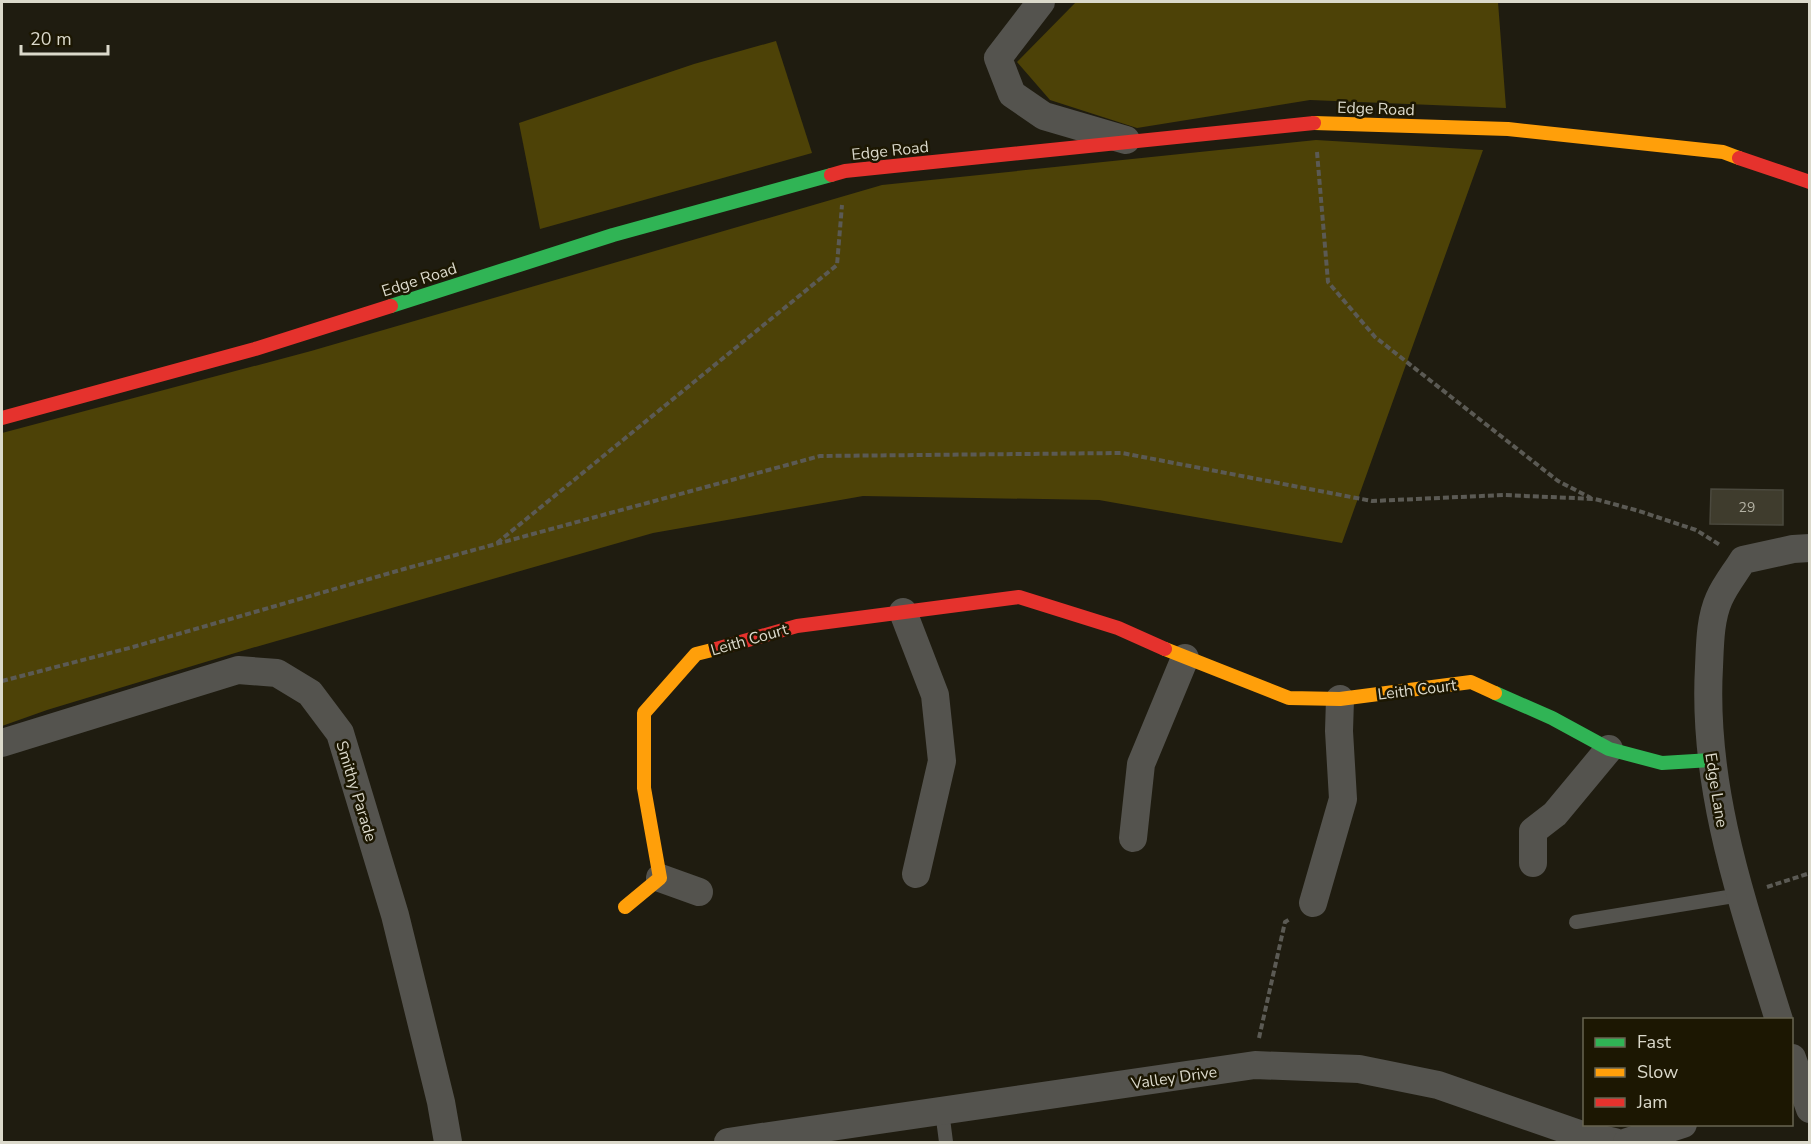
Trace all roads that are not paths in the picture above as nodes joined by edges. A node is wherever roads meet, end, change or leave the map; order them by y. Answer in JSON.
{"nodes":[{"id":1,"x":1041,"y":2,"type":"edge"},
{"id":2,"x":1131,"y":142,"type":"junction"},
{"id":3,"x":1809,"y":182,"type":"edge"},
{"id":4,"x":2,"y":418,"type":"edge"},
{"id":5,"x":1809,"y":548,"type":"edge"},
{"id":6,"x":903,"y":612,"type":"junction"},
{"id":7,"x":1185,"y":658,"type":"junction"},
{"id":8,"x":1340,"y":699,"type":"junction"},
{"id":9,"x":2,"y":742,"type":"edge"},
{"id":10,"x":1609,"y":749,"type":"junction"},
{"id":11,"x":1711,"y":760,"type":"junction"},
{"id":12,"x":1133,"y":837,"type":"dead end"},
{"id":13,"x":1533,"y":863,"type":"dead end"},
{"id":14,"x":916,"y":874,"type":"dead end"},
{"id":15,"x":660,"y":878,"type":"junction"},
{"id":16,"x":699,"y":892,"type":"dead end"},
{"id":17,"x":1740,"y":895,"type":"junction"},
{"id":18,"x":1313,"y":903,"type":"road end"},
{"id":19,"x":625,"y":907,"type":"dead end"},
{"id":20,"x":1576,"y":922,"type":"dead end"},
{"id":21,"x":1778,"y":1018,"type":"edge"},
{"id":22,"x":1793,"y":1066,"type":"edge"},
{"id":23,"x":1800,"y":1095,"type":"edge"},
{"id":24,"x":942,"y":1111,"type":"junction"},
{"id":25,"x":1680,"y":1126,"type":"edge"},
{"id":26,"x":448,"y":1143,"type":"edge"},
{"id":27,"x":728,"y":1143,"type":"edge"},
{"id":28,"x":946,"y":1143,"type":"edge"},
{"id":29,"x":1614,"y":1143,"type":"edge"},
{"id":30,"x":1627,"y":1143,"type":"edge"}],
"edges":[{"from":1,"to":2,"type":"street"},
{"from":2,"to":3,"type":"street","name":"Edge Road"},
{"from":2,"to":4,"type":"street","name":"Edge Road"},
{"from":5,"to":11,"type":"street","name":"Edge Lane"},
{"from":6,"to":7,"type":"street","name":"Leith Court"},
{"from":6,"to":14,"type":"street"},
{"from":6,"to":15,"type":"street","name":"Leith Court"},
{"from":7,"to":8,"type":"street","name":"Leith Court"},
{"from":7,"to":12,"type":"street"},
{"from":8,"to":10,"type":"street","name":"Leith Court"},
{"from":8,"to":18,"type":"street"},
{"from":9,"to":26,"type":"street","name":"Smithy Parade"},
{"from":10,"to":11,"type":"street","name":"Leith Court"},
{"from":10,"to":13,"type":"street"},
{"from":11,"to":17,"type":"street","name":"Edge Lane"},
{"from":15,"to":16,"type":"street"},
{"from":15,"to":19,"type":"street"},
{"from":17,"to":20,"type":"lane"},
{"from":17,"to":21,"type":"street","name":"Edge Lane"},
{"from":22,"to":23,"type":"street"},
{"from":24,"to":27,"type":"street","name":"Valley Drive"},
{"from":24,"to":28,"type":"lane"},
{"from":24,"to":29,"type":"street","name":"Valley Drive"},
{"from":25,"to":30,"type":"street"}]}
